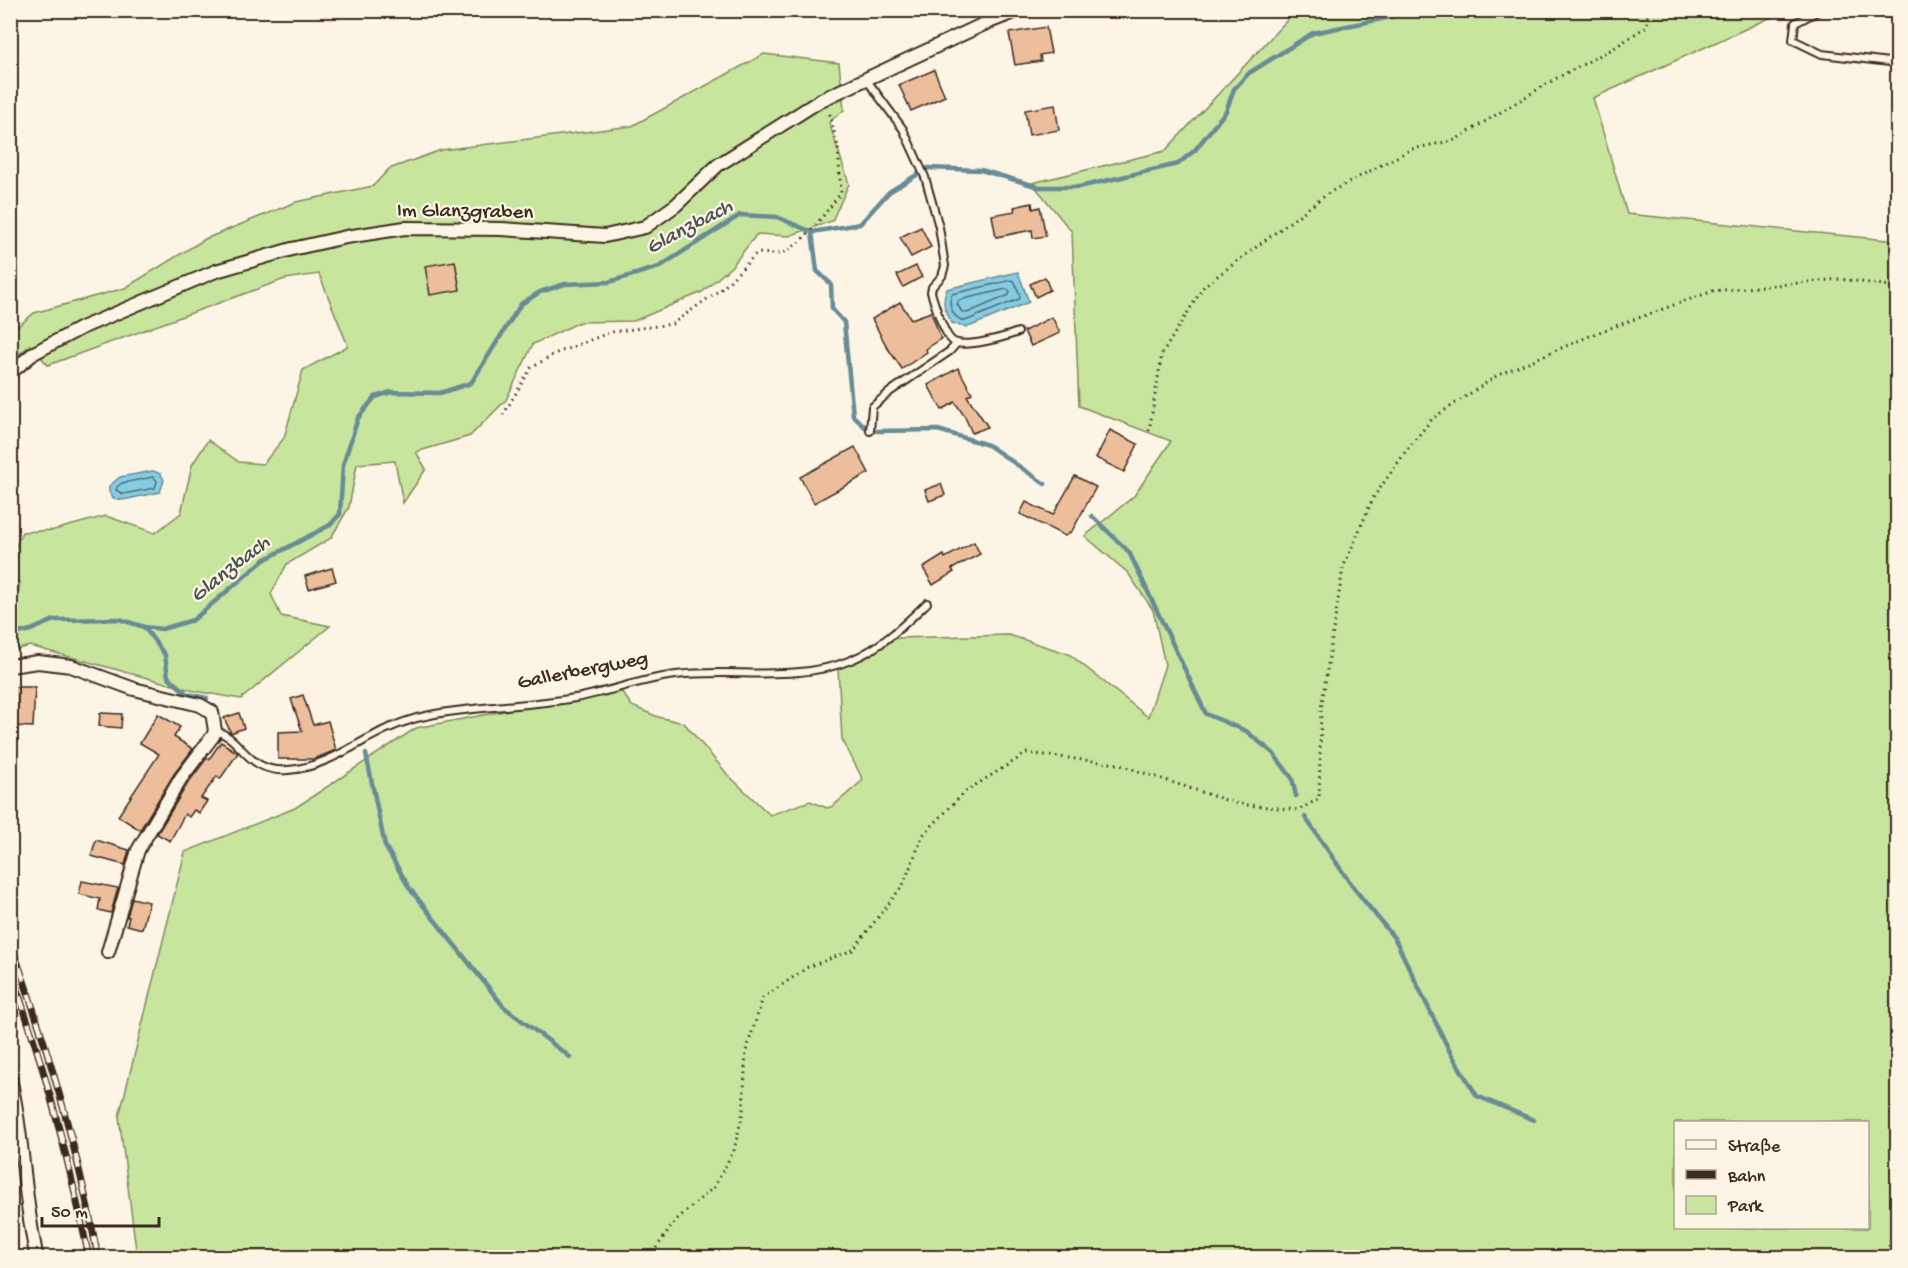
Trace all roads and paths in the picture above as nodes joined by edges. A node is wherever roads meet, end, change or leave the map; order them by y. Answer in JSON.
{"nodes":[{"id":1,"x":1019,"y":10,"type":"edge"},
{"id":2,"x":1648,"y":10,"type":"edge"},
{"id":3,"x":1820,"y":10,"type":"edge"},
{"id":4,"x":1898,"y":63,"type":"edge"},
{"id":5,"x":866,"y":80,"type":"junction"},
{"id":6,"x":825,"y":98,"type":"junction"},
{"id":7,"x":1898,"y":287,"type":"edge"},
{"id":8,"x":1018,"y":332,"type":"dead end"},
{"id":9,"x":957,"y":343,"type":"junction"},
{"id":10,"x":10,"y":373,"type":"edge"},
{"id":11,"x":504,"y":415,"type":"dead end"},
{"id":12,"x":870,"y":431,"type":"dead end"},
{"id":13,"x":1149,"y":431,"type":"dead end"},
{"id":14,"x":927,"y":603,"type":"dead end"},
{"id":15,"x":10,"y":666,"type":"edge"},
{"id":16,"x":215,"y":731,"type":"junction"},
{"id":17,"x":108,"y":952,"type":"dead end"},
{"id":18,"x":10,"y":1078,"type":"edge"},
{"id":19,"x":13,"y":1103,"type":"edge"},
{"id":20,"x":1898,"y":1222,"type":"edge"},
{"id":21,"x":37,"y":1257,"type":"edge"},
{"id":22,"x":649,"y":1257,"type":"edge"},
{"id":23,"x":1885,"y":1257,"type":"edge"}],
"edges":[{"from":1,"to":5,"type":"street","name":"Im Glanzgraben"},
{"from":2,"to":13,"type":"path"},
{"from":3,"to":4,"type":"lane"},
{"from":5,"to":6,"type":"street","name":"Im Glanzgraben"},
{"from":5,"to":9,"type":"lane"},
{"from":6,"to":10,"type":"street","name":"Im Glanzgraben"},
{"from":6,"to":11,"type":"path"},
{"from":7,"to":22,"type":"path"},
{"from":8,"to":9,"type":"lane"},
{"from":9,"to":12,"type":"lane"},
{"from":14,"to":16,"type":"lane","name":"Gallerbergweg"},
{"from":15,"to":16,"type":"street","name":"Gallerbergweg"},
{"from":16,"to":17,"type":"street"},
{"from":18,"to":19,"type":"street"},
{"from":19,"to":21,"type":"street"},
{"from":20,"to":23,"type":"path"}]}
